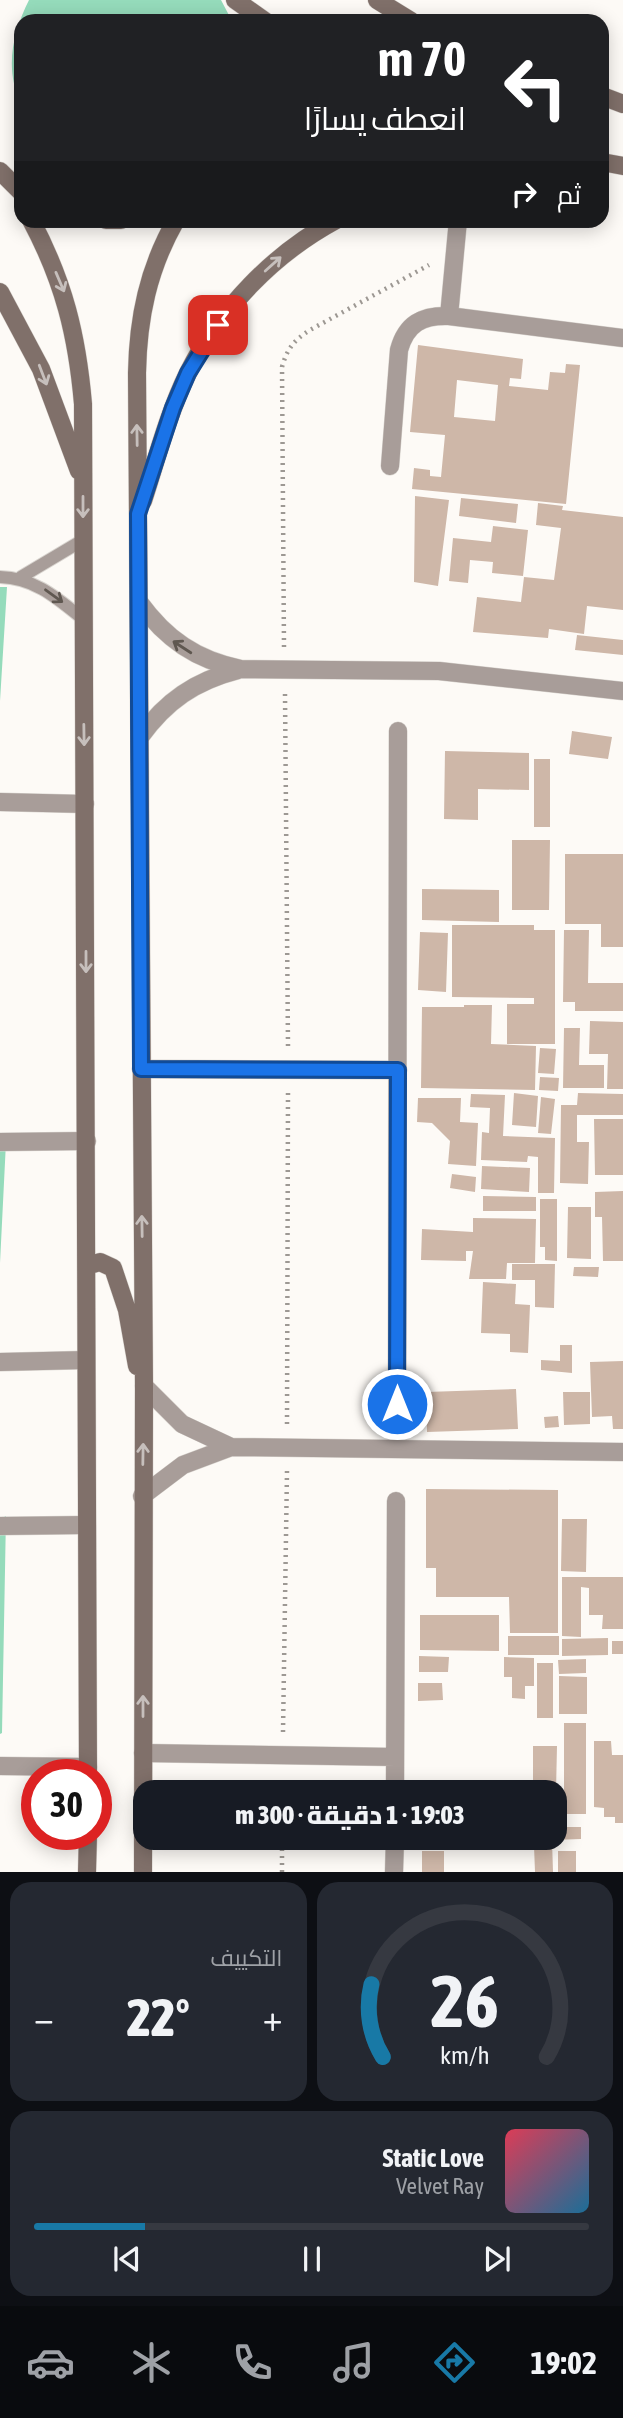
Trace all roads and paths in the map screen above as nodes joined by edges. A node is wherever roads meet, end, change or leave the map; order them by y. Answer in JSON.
{"nodes":[{"id":1,"x":235,"y":0,"type":"edge"},
{"id":2,"x":377,"y":0,"type":"edge"},
{"id":3,"x":255,"y":14,"type":"edge"},
{"id":4,"x":400,"y":14,"type":"edge"},
{"id":5,"x":0,"y":171,"type":"edge"},
{"id":6,"x":14,"y":188,"type":"edge"},
{"id":7,"x":35,"y":228,"type":"edge"},
{"id":8,"x":172,"y":228,"type":"edge"},
{"id":9,"x":324,"y":228,"type":"edge"},
{"id":10,"x":457,"y":228,"type":"edge"},
{"id":11,"x":455,"y":251,"type":"junction"},
{"id":12,"x":0,"y":292,"type":"edge"},
{"id":13,"x":449,"y":316,"type":"junction"},
{"id":14,"x":623,"y":338,"type":"edge"},
{"id":15,"x":390,"y":466,"type":"dead end"},
{"id":16,"x":83,"y":480,"type":"junction"},
{"id":17,"x":138,"y":514,"type":"junction"},
{"id":18,"x":83,"y":540,"type":"junction"},
{"id":19,"x":0,"y":577,"type":"edge"},
{"id":20,"x":21,"y":578,"type":"junction"},
{"id":21,"x":139,"y":602,"type":"junction"},
{"id":22,"x":83,"y":619,"type":"junction"},
{"id":23,"x":241,"y":669,"type":"junction"},
{"id":24,"x":284,"y":671,"type":"junction"},
{"id":25,"x":623,"y":691,"type":"edge"},
{"id":26,"x":398,"y":731,"type":"dead end"},
{"id":27,"x":140,"y":737,"type":"junction"},
{"id":28,"x":0,"y":802,"type":"edge"},
{"id":29,"x":85,"y":804,"type":"junction"},
{"id":30,"x":141,"y":1069,"type":"junction"},
{"id":31,"x":288,"y":1070,"type":"junction"},
{"id":32,"x":398,"y":1070,"type":"junction"},
{"id":33,"x":87,"y":1141,"type":"junction"},
{"id":34,"x":0,"y":1142,"type":"edge"},
{"id":35,"x":88,"y":1266,"type":"junction"},
{"id":36,"x":86,"y":1360,"type":"junction"},
{"id":37,"x":0,"y":1362,"type":"edge"},
{"id":38,"x":144,"y":1386,"type":"junction"},
{"id":39,"x":397,"y":1404,"type":"dead end"},
{"id":40,"x":231,"y":1447,"type":"junction"},
{"id":41,"x":287,"y":1448,"type":"junction"},
{"id":42,"x":623,"y":1451,"type":"edge"},
{"id":43,"x":142,"y":1496,"type":"junction"},
{"id":44,"x":396,"y":1501,"type":"dead end"},
{"id":45,"x":86,"y":1525,"type":"junction"},
{"id":46,"x":0,"y":1526,"type":"edge"},
{"id":47,"x":143,"y":1753,"type":"junction"},
{"id":48,"x":283,"y":1756,"type":"junction"},
{"id":49,"x":395,"y":1757,"type":"junction"},
{"id":50,"x":88,"y":1759,"type":"edge"},
{"id":51,"x":0,"y":1766,"type":"edge"},
{"id":52,"x":21,"y":1767,"type":"edge"},
{"id":53,"x":283,"y":1780,"type":"edge"},
{"id":54,"x":395,"y":1780,"type":"edge"},
{"id":55,"x":88,"y":1850,"type":"edge"},
{"id":56,"x":90,"y":1850,"type":"edge"},
{"id":57,"x":282,"y":1850,"type":"edge"},
{"id":58,"x":395,"y":1850,"type":"edge"},
{"id":59,"x":88,"y":1872,"type":"edge"},
{"id":60,"x":95,"y":1872,"type":"edge"},
{"id":61,"x":143,"y":1872,"type":"edge"},
{"id":62,"x":282,"y":1872,"type":"edge"},
{"id":63,"x":394,"y":1872,"type":"edge"}],
"edges":[{"from":1,"to":3,"type":"main road"},
{"from":2,"to":4,"type":"main road"},
{"from":5,"to":6,"type":"main road"},
{"from":7,"to":16,"type":"main road","one_way":true},
{"from":17,"to":8,"type":"main road","one_way":true},
{"from":17,"to":9,"type":"main road","one_way":true},
{"from":10,"to":11,"type":"street"},
{"from":11,"to":13,"type":"street"},
{"from":11,"to":24,"type":"path"},
{"from":12,"to":16,"type":"main road","one_way":true},
{"from":13,"to":14,"type":"street"},
{"from":13,"to":15,"type":"street"},
{"from":16,"to":18,"type":"main road","one_way":true},
{"from":17,"to":21,"type":"main road"},
{"from":18,"to":20,"type":"lane"},
{"from":18,"to":22,"type":"main road"},
{"from":19,"to":20,"type":"lane"},
{"from":20,"to":22,"type":"lane","one_way":true},
{"from":23,"to":21,"type":"street","one_way":true},
{"from":21,"to":27,"type":"main road"},
{"from":22,"to":29,"type":"main road","one_way":true},
{"from":23,"to":24,"type":"street"},
{"from":23,"to":27,"type":"street"},
{"from":24,"to":25,"type":"street"},
{"from":24,"to":31,"type":"path"},
{"from":26,"to":32,"type":"street"},
{"from":27,"to":30,"type":"main road"},
{"from":28,"to":29,"type":"street"},
{"from":29,"to":33,"type":"main road","one_way":true},
{"from":30,"to":31,"type":"street"},
{"from":38,"to":30,"type":"main road","one_way":true},
{"from":31,"to":32,"type":"street"},
{"from":31,"to":41,"type":"path"},
{"from":32,"to":39,"type":"street"},
{"from":33,"to":34,"type":"street"},
{"from":33,"to":35,"type":"main road"},
{"from":35,"to":36,"type":"main road"},
{"from":35,"to":38,"type":"main road"},
{"from":36,"to":37,"type":"street"},
{"from":36,"to":45,"type":"main road"},
{"from":38,"to":40,"type":"street"},
{"from":43,"to":38,"type":"main road","one_way":true},
{"from":40,"to":41,"type":"street"},
{"from":40,"to":43,"type":"street"},
{"from":41,"to":42,"type":"street"},
{"from":41,"to":48,"type":"path"},
{"from":47,"to":43,"type":"main road","one_way":true},
{"from":44,"to":49,"type":"street"},
{"from":45,"to":46,"type":"street"},
{"from":45,"to":50,"type":"main road"},
{"from":47,"to":48,"type":"street"},
{"from":47,"to":61,"type":"main road"},
{"from":48,"to":49,"type":"street"},
{"from":48,"to":53,"type":"path"},
{"from":49,"to":54,"type":"street"},
{"from":51,"to":52,"type":"street"},
{"from":55,"to":59,"type":"main road"},
{"from":56,"to":60,"type":"main road"},
{"from":57,"to":62,"type":"path"},
{"from":58,"to":63,"type":"street"}]}
